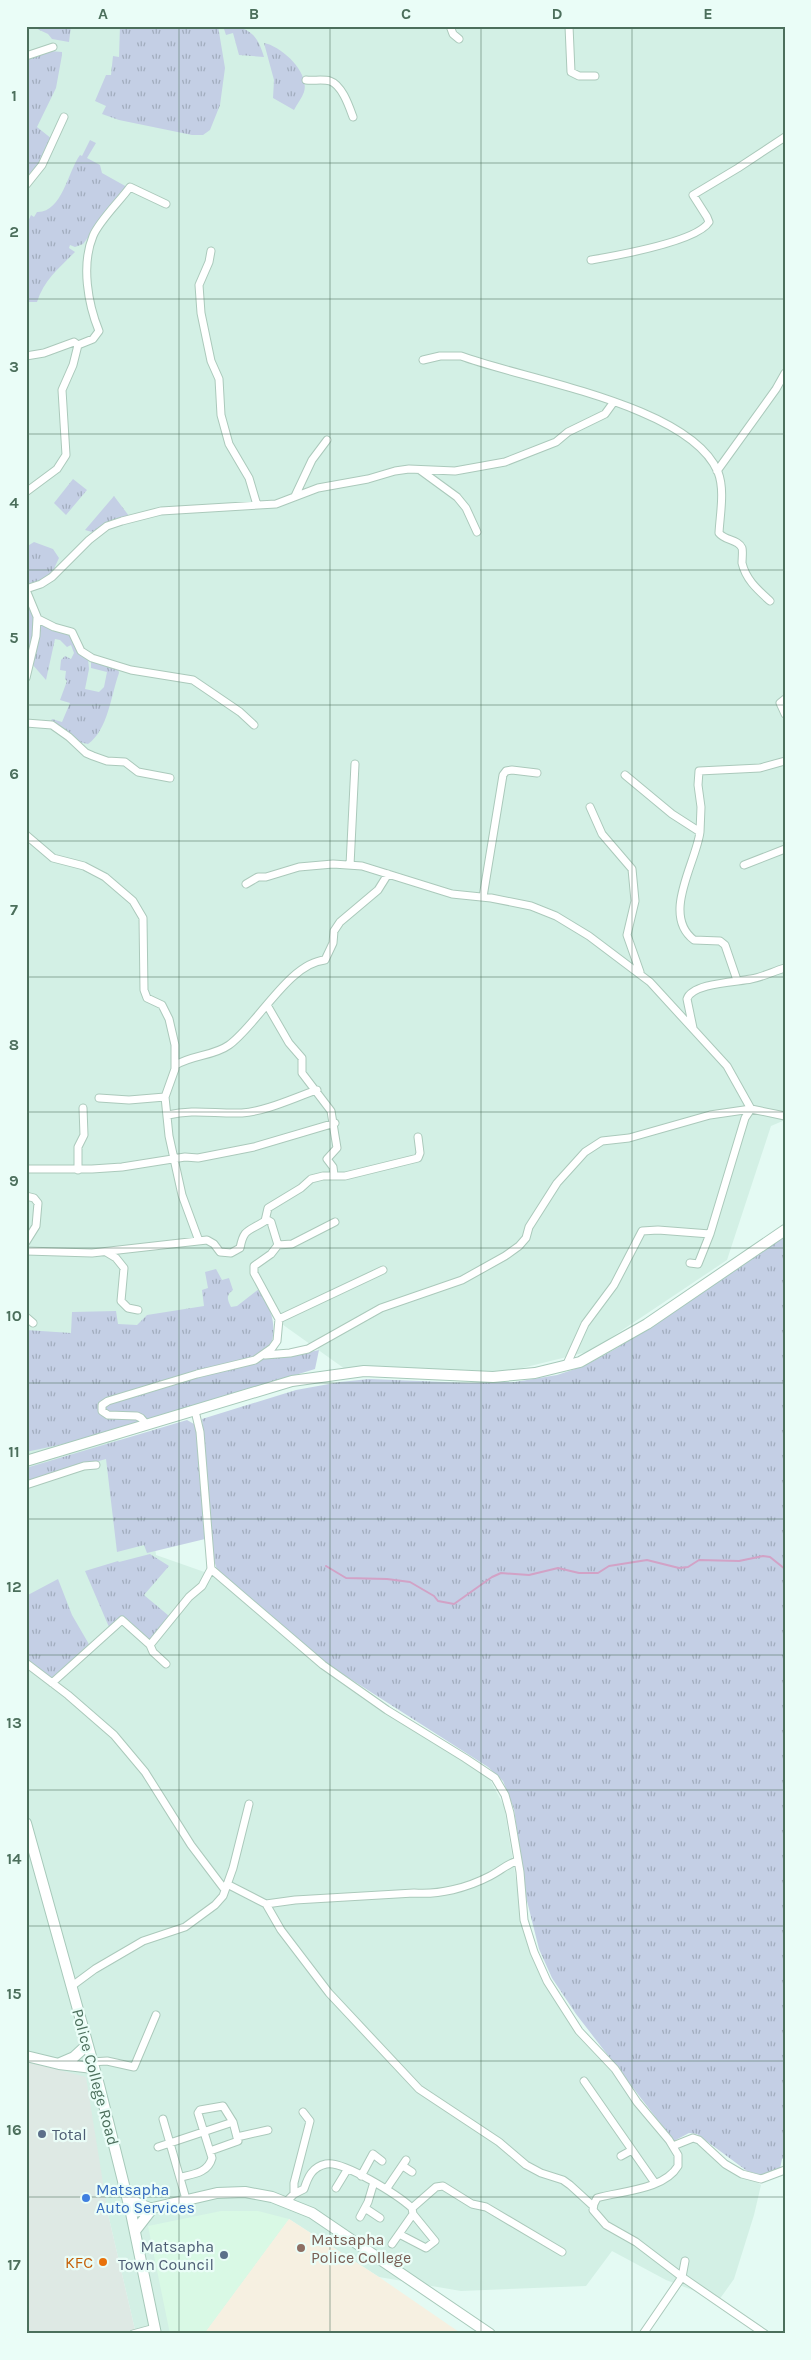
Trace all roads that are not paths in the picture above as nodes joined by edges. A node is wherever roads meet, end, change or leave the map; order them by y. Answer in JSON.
{"nodes":[{"id":1,"x":450,"y":26,"type":"edge"},
{"id":2,"x":569,"y":26,"type":"edge"},
{"id":3,"x":459,"y":39,"type":"dead end"},
{"id":4,"x":53,"y":48,"type":"dead end"},
{"id":5,"x":26,"y":56,"type":"edge"},
{"id":6,"x":595,"y":76,"type":"dead end"},
{"id":7,"x":306,"y":80,"type":"dead end"},
{"id":8,"x":64,"y":117,"type":"dead end"},
{"id":9,"x":353,"y":117,"type":"dead end"},
{"id":10,"x":785,"y":137,"type":"edge"},
{"id":11,"x":26,"y":185,"type":"edge"},
{"id":12,"x":166,"y":204,"type":"dead end"},
{"id":13,"x":211,"y":251,"type":"dead end"},
{"id":14,"x":591,"y":260,"type":"dead end"},
{"id":15,"x":78,"y":345,"type":"junction"},
{"id":16,"x":26,"y":356,"type":"edge"},
{"id":17,"x":423,"y":360,"type":"dead end"},
{"id":18,"x":785,"y":373,"type":"edge"},
{"id":19,"x":613,"y":403,"type":"junction"},
{"id":20,"x":327,"y":440,"type":"dead end"},
{"id":21,"x":420,"y":470,"type":"junction"},
{"id":22,"x":717,"y":471,"type":"junction"},
{"id":23,"x":26,"y":492,"type":"edge"},
{"id":24,"x":295,"y":496,"type":"junction"},
{"id":25,"x":257,"y":505,"type":"junction"},
{"id":26,"x":477,"y":532,"type":"dead end"},
{"id":27,"x":26,"y":590,"type":"edge"},
{"id":28,"x":770,"y":601,"type":"dead end"},
{"id":29,"x":37,"y":618,"type":"junction"},
{"id":30,"x":26,"y":678,"type":"edge"},
{"id":31,"x":785,"y":699,"type":"edge"},
{"id":32,"x":785,"y":714,"type":"edge"},
{"id":33,"x":26,"y":723,"type":"edge"},
{"id":34,"x":254,"y":725,"type":"dead end"},
{"id":35,"x":785,"y":761,"type":"edge"},
{"id":36,"x":356,"y":764,"type":"dead end"},
{"id":37,"x":537,"y":773,"type":"dead end"},
{"id":38,"x":625,"y":775,"type":"dead end"},
{"id":39,"x":170,"y":778,"type":"dead end"},
{"id":40,"x":590,"y":807,"type":"dead end"},
{"id":41,"x":700,"y":832,"type":"junction"},
{"id":42,"x":26,"y":835,"type":"edge"},
{"id":43,"x":785,"y":850,"type":"edge"},
{"id":44,"x":350,"y":865,"type":"junction"},
{"id":45,"x":744,"y":865,"type":"dead end"},
{"id":46,"x":388,"y":874,"type":"junction"},
{"id":47,"x":246,"y":884,"type":"dead end"},
{"id":48,"x":483,"y":897,"type":"junction"},
{"id":49,"x":785,"y":968,"type":"edge"},
{"id":50,"x":640,"y":972,"type":"junction"},
{"id":51,"x":738,"y":980,"type":"junction"},
{"id":52,"x":267,"y":1004,"type":"junction"},
{"id":53,"x":693,"y":1029,"type":"junction"},
{"id":54,"x":176,"y":1065,"type":"junction"},
{"id":55,"x":317,"y":1090,"type":"junction"},
{"id":56,"x":166,"y":1097,"type":"junction"},
{"id":57,"x":99,"y":1098,"type":"dead end"},
{"id":58,"x":83,"y":1108,"type":"dead end"},
{"id":59,"x":751,"y":1109,"type":"junction"},
{"id":60,"x":168,"y":1115,"type":"junction"},
{"id":61,"x":785,"y":1116,"type":"edge"},
{"id":62,"x":335,"y":1124,"type":"junction"},
{"id":63,"x":418,"y":1137,"type":"dead end"},
{"id":64,"x":173,"y":1159,"type":"junction"},
{"id":65,"x":26,"y":1169,"type":"edge"},
{"id":66,"x":78,"y":1170,"type":"junction"},
{"id":67,"x":334,"y":1175,"type":"junction"},
{"id":68,"x":26,"y":1196,"type":"edge"},
{"id":69,"x":266,"y":1219,"type":"junction"},
{"id":70,"x":335,"y":1222,"type":"dead end"},
{"id":71,"x":785,"y":1230,"type":"edge"},
{"id":72,"x":710,"y":1234,"type":"junction"},
{"id":73,"x":199,"y":1241,"type":"junction"},
{"id":74,"x":26,"y":1242,"type":"edge"},
{"id":75,"x":278,"y":1245,"type":"junction"},
{"id":76,"x":26,"y":1251,"type":"edge"},
{"id":77,"x":106,"y":1252,"type":"junction"},
{"id":78,"x":690,"y":1263,"type":"dead end"},
{"id":79,"x":384,"y":1270,"type":"dead end"},
{"id":80,"x":138,"y":1310,"type":"dead end"},
{"id":81,"x":26,"y":1317,"type":"edge"},
{"id":82,"x":279,"y":1319,"type":"junction"},
{"id":83,"x":33,"y":1323,"type":"dead end"},
{"id":84,"x":265,"y":1355,"type":"junction"},
{"id":85,"x":566,"y":1366,"type":"junction"},
{"id":86,"x":195,"y":1411,"type":"junction"},
{"id":87,"x":147,"y":1426,"type":"junction"},
{"id":88,"x":26,"y":1461,"type":"edge"},
{"id":89,"x":96,"y":1465,"type":"dead end"},
{"id":90,"x":26,"y":1485,"type":"edge"},
{"id":91,"x":210,"y":1569,"type":"junction"},
{"id":92,"x":150,"y":1645,"type":"junction"},
{"id":93,"x":26,"y":1662,"type":"edge"},
{"id":94,"x":166,"y":1664,"type":"dead end"},
{"id":95,"x":52,"y":1683,"type":"junction"},
{"id":96,"x":249,"y":1804,"type":"dead end"},
{"id":97,"x":26,"y":1823,"type":"edge"},
{"id":98,"x":517,"y":1861,"type":"junction"},
{"id":99,"x":226,"y":1887,"type":"junction"},
{"id":100,"x":266,"y":1904,"type":"junction"},
{"id":101,"x":72,"y":1986,"type":"junction"},
{"id":102,"x":156,"y":2015,"type":"dead end"},
{"id":103,"x":87,"y":2045,"type":"junction"},
{"id":104,"x":26,"y":2056,"type":"edge"},
{"id":105,"x":59,"y":2064,"type":"junction"},
{"id":106,"x":92,"y":2065,"type":"junction"},
{"id":107,"x":584,"y":2081,"type":"dead end"},
{"id":108,"x":303,"y":2112,"type":"dead end"},
{"id":109,"x":163,"y":2119,"type":"dead end"},
{"id":110,"x":234,"y":2122,"type":"junction"},
{"id":111,"x":268,"y":2130,"type":"dead end"},
{"id":112,"x":204,"y":2131,"type":"junction"},
{"id":113,"x":237,"y":2137,"type":"junction"},
{"id":114,"x":170,"y":2142,"type":"junction"},
{"id":115,"x":673,"y":2146,"type":"junction"},
{"id":116,"x":158,"y":2147,"type":"dead end"},
{"id":117,"x":632,"y":2150,"type":"junction"},
{"id":118,"x":210,"y":2151,"type":"junction"},
{"id":119,"x":620,"y":2156,"type":"dead end"},
{"id":120,"x":382,"y":2161,"type":"dead end"},
{"id":121,"x":347,"y":2170,"type":"junction"},
{"id":122,"x":785,"y":2170,"type":"edge"},
{"id":123,"x":412,"y":2172,"type":"dead end"},
{"id":124,"x":361,"y":2176,"type":"junction"},
{"id":125,"x":180,"y":2177,"type":"junction"},
{"id":126,"x":374,"y":2182,"type":"junction"},
{"id":127,"x":655,"y":2183,"type":"junction"},
{"id":128,"x":336,"y":2188,"type":"dead end"},
{"id":129,"x":387,"y":2188,"type":"junction"},
{"id":130,"x":125,"y":2191,"type":"junction"},
{"id":131,"x":294,"y":2194,"type":"junction"},
{"id":132,"x":360,"y":2196,"type":"dead end"},
{"id":133,"x":186,"y":2199,"type":"junction"},
{"id":134,"x":285,"y":2203,"type":"junction"},
{"id":135,"x":366,"y":2205,"type":"junction"},
{"id":136,"x":593,"y":2206,"type":"junction"},
{"id":137,"x":152,"y":2209,"type":"junction"},
{"id":138,"x":413,"y":2211,"type":"junction"},
{"id":139,"x":131,"y":2214,"type":"junction"},
{"id":140,"x":360,"y":2217,"type":"dead end"},
{"id":141,"x":380,"y":2218,"type":"dead end"},
{"id":142,"x":135,"y":2231,"type":"junction"},
{"id":143,"x":399,"y":2234,"type":"junction"},
{"id":144,"x":392,"y":2244,"type":"dead end"},
{"id":145,"x":562,"y":2252,"type":"dead end"},
{"id":146,"x":686,"y":2262,"type":"dead end"},
{"id":147,"x":682,"y":2277,"type":"junction"},
{"id":148,"x":155,"y":2331,"type":"edge"},
{"id":149,"x":133,"y":2334,"type":"edge"},
{"id":150,"x":490,"y":2334,"type":"edge"},
{"id":151,"x":643,"y":2334,"type":"edge"},
{"id":152,"x":765,"y":2334,"type":"edge"}],
"edges":[{"from":1,"to":3,"type":"street"},
{"from":2,"to":6,"type":"street"},
{"from":4,"to":5,"type":"street"},
{"from":7,"to":9,"type":"street"},
{"from":8,"to":11,"type":"street"},
{"from":10,"to":14,"type":"street"},
{"from":12,"to":15,"type":"street"},
{"from":13,"to":25,"type":"street"},
{"from":15,"to":16,"type":"street"},
{"from":15,"to":23,"type":"street"},
{"from":17,"to":19,"type":"street"},
{"from":18,"to":22,"type":"street"},
{"from":19,"to":21,"type":"street"},
{"from":19,"to":22,"type":"street"},
{"from":20,"to":24,"type":"street"},
{"from":21,"to":24,"type":"street"},
{"from":21,"to":26,"type":"street"},
{"from":22,"to":28,"type":"street"},
{"from":24,"to":25,"type":"street"},
{"from":25,"to":27,"type":"street"},
{"from":27,"to":29,"type":"street"},
{"from":29,"to":30,"type":"street"},
{"from":29,"to":34,"type":"street"},
{"from":31,"to":32,"type":"street"},
{"from":33,"to":39,"type":"street"},
{"from":35,"to":41,"type":"street"},
{"from":36,"to":44,"type":"street"},
{"from":37,"to":48,"type":"street"},
{"from":38,"to":41,"type":"street"},
{"from":40,"to":50,"type":"street"},
{"from":41,"to":51,"type":"street"},
{"from":42,"to":54,"type":"street"},
{"from":43,"to":45,"type":"street"},
{"from":44,"to":46,"type":"street"},
{"from":44,"to":47,"type":"street"},
{"from":46,"to":48,"type":"street"},
{"from":46,"to":52,"type":"street"},
{"from":48,"to":50,"type":"street"},
{"from":49,"to":51,"type":"street"},
{"from":50,"to":53,"type":"street"},
{"from":51,"to":53,"type":"street"},
{"from":52,"to":54,"type":"street"},
{"from":52,"to":55,"type":"street"},
{"from":53,"to":59,"type":"street"},
{"from":54,"to":56,"type":"street"},
{"from":55,"to":60,"type":"street"},
{"from":55,"to":62,"type":"street"},
{"from":56,"to":57,"type":"street"},
{"from":56,"to":60,"type":"street"},
{"from":58,"to":66,"type":"street"},
{"from":59,"to":61,"type":"street"},
{"from":59,"to":72,"type":"street"},
{"from":59,"to":84,"type":"street"},
{"from":60,"to":64,"type":"street"},
{"from":62,"to":64,"type":"street"},
{"from":62,"to":67,"type":"street"},
{"from":63,"to":67,"type":"street"},
{"from":64,"to":66,"type":"street"},
{"from":64,"to":73,"type":"street"},
{"from":65,"to":66,"type":"street"},
{"from":67,"to":69,"type":"street"},
{"from":68,"to":74,"type":"street"},
{"from":69,"to":73,"type":"street"},
{"from":69,"to":75,"type":"street"},
{"from":70,"to":75,"type":"street"},
{"from":71,"to":85,"type":"street"},
{"from":72,"to":78,"type":"street"},
{"from":72,"to":85,"type":"street"},
{"from":73,"to":77,"type":"street"},
{"from":75,"to":82,"type":"street"},
{"from":76,"to":77,"type":"street"},
{"from":77,"to":80,"type":"street"},
{"from":79,"to":82,"type":"street"},
{"from":81,"to":83,"type":"street"},
{"from":82,"to":84,"type":"street"},
{"from":84,"to":87,"type":"street"},
{"from":85,"to":86,"type":"street"},
{"from":86,"to":87,"type":"street"},
{"from":86,"to":91,"type":"street"},
{"from":87,"to":88,"type":"street"},
{"from":89,"to":90,"type":"street"},
{"from":91,"to":92,"type":"street"},
{"from":91,"to":98,"type":"street"},
{"from":92,"to":94,"type":"street"},
{"from":92,"to":95,"type":"street"},
{"from":93,"to":95,"type":"street"},
{"from":95,"to":99,"type":"street"},
{"from":96,"to":99,"type":"street"},
{"from":97,"to":101,"type":"street","name":"Police College Road"},
{"from":98,"to":100,"type":"street"},
{"from":98,"to":115,"type":"street"},
{"from":99,"to":100,"type":"street"},
{"from":99,"to":101,"type":"street"},
{"from":100,"to":136,"type":"street"},
{"from":101,"to":103,"type":"street","name":"Police College Road"},
{"from":102,"to":106,"type":"street"},
{"from":103,"to":105,"type":"street"},
{"from":103,"to":106,"type":"street","name":"Police College Road"},
{"from":104,"to":105,"type":"street"},
{"from":105,"to":106,"type":"street"},
{"from":106,"to":130,"type":"street","name":"Police College Road"},
{"from":107,"to":117,"type":"street"},
{"from":108,"to":131,"type":"street"},
{"from":109,"to":114,"type":"street"},
{"from":110,"to":112,"type":"street"},
{"from":110,"to":112,"type":"street"},
{"from":110,"to":113,"type":"street"},
{"from":111,"to":113,"type":"street"},
{"from":112,"to":114,"type":"street"},
{"from":112,"to":118,"type":"street"},
{"from":113,"to":118,"type":"street"},
{"from":114,"to":116,"type":"street"},
{"from":114,"to":125,"type":"street"},
{"from":115,"to":122,"type":"street"},
{"from":115,"to":127,"type":"street"},
{"from":117,"to":119,"type":"street"},
{"from":117,"to":127,"type":"street"},
{"from":118,"to":125,"type":"street"},
{"from":120,"to":124,"type":"street"},
{"from":121,"to":124,"type":"street"},
{"from":121,"to":128,"type":"street"},
{"from":121,"to":131,"type":"street"},
{"from":123,"to":129,"type":"street"},
{"from":124,"to":126,"type":"street"},
{"from":125,"to":133,"type":"street"},
{"from":126,"to":129,"type":"street"},
{"from":126,"to":135,"type":"street"},
{"from":127,"to":136,"type":"street"},
{"from":129,"to":138,"type":"street"},
{"from":130,"to":137,"type":"street"},
{"from":130,"to":139,"type":"street","name":"Police College Road"},
{"from":131,"to":134,"type":"street"},
{"from":132,"to":135,"type":"street"},
{"from":133,"to":134,"type":"street"},
{"from":133,"to":137,"type":"street"},
{"from":134,"to":150,"type":"street"},
{"from":135,"to":140,"type":"street"},
{"from":135,"to":141,"type":"street"},
{"from":136,"to":147,"type":"street"},
{"from":137,"to":139,"type":"street"},
{"from":137,"to":142,"type":"street"},
{"from":138,"to":143,"type":"street"},
{"from":138,"to":143,"type":"street"},
{"from":138,"to":145,"type":"street"},
{"from":139,"to":142,"type":"street","name":"Police College Road"},
{"from":142,"to":148,"type":"street","name":"Police College Road"},
{"from":143,"to":144,"type":"street"},
{"from":146,"to":147,"type":"street"},
{"from":147,"to":151,"type":"street"},
{"from":147,"to":152,"type":"street"},
{"from":148,"to":149,"type":"street"}]}
